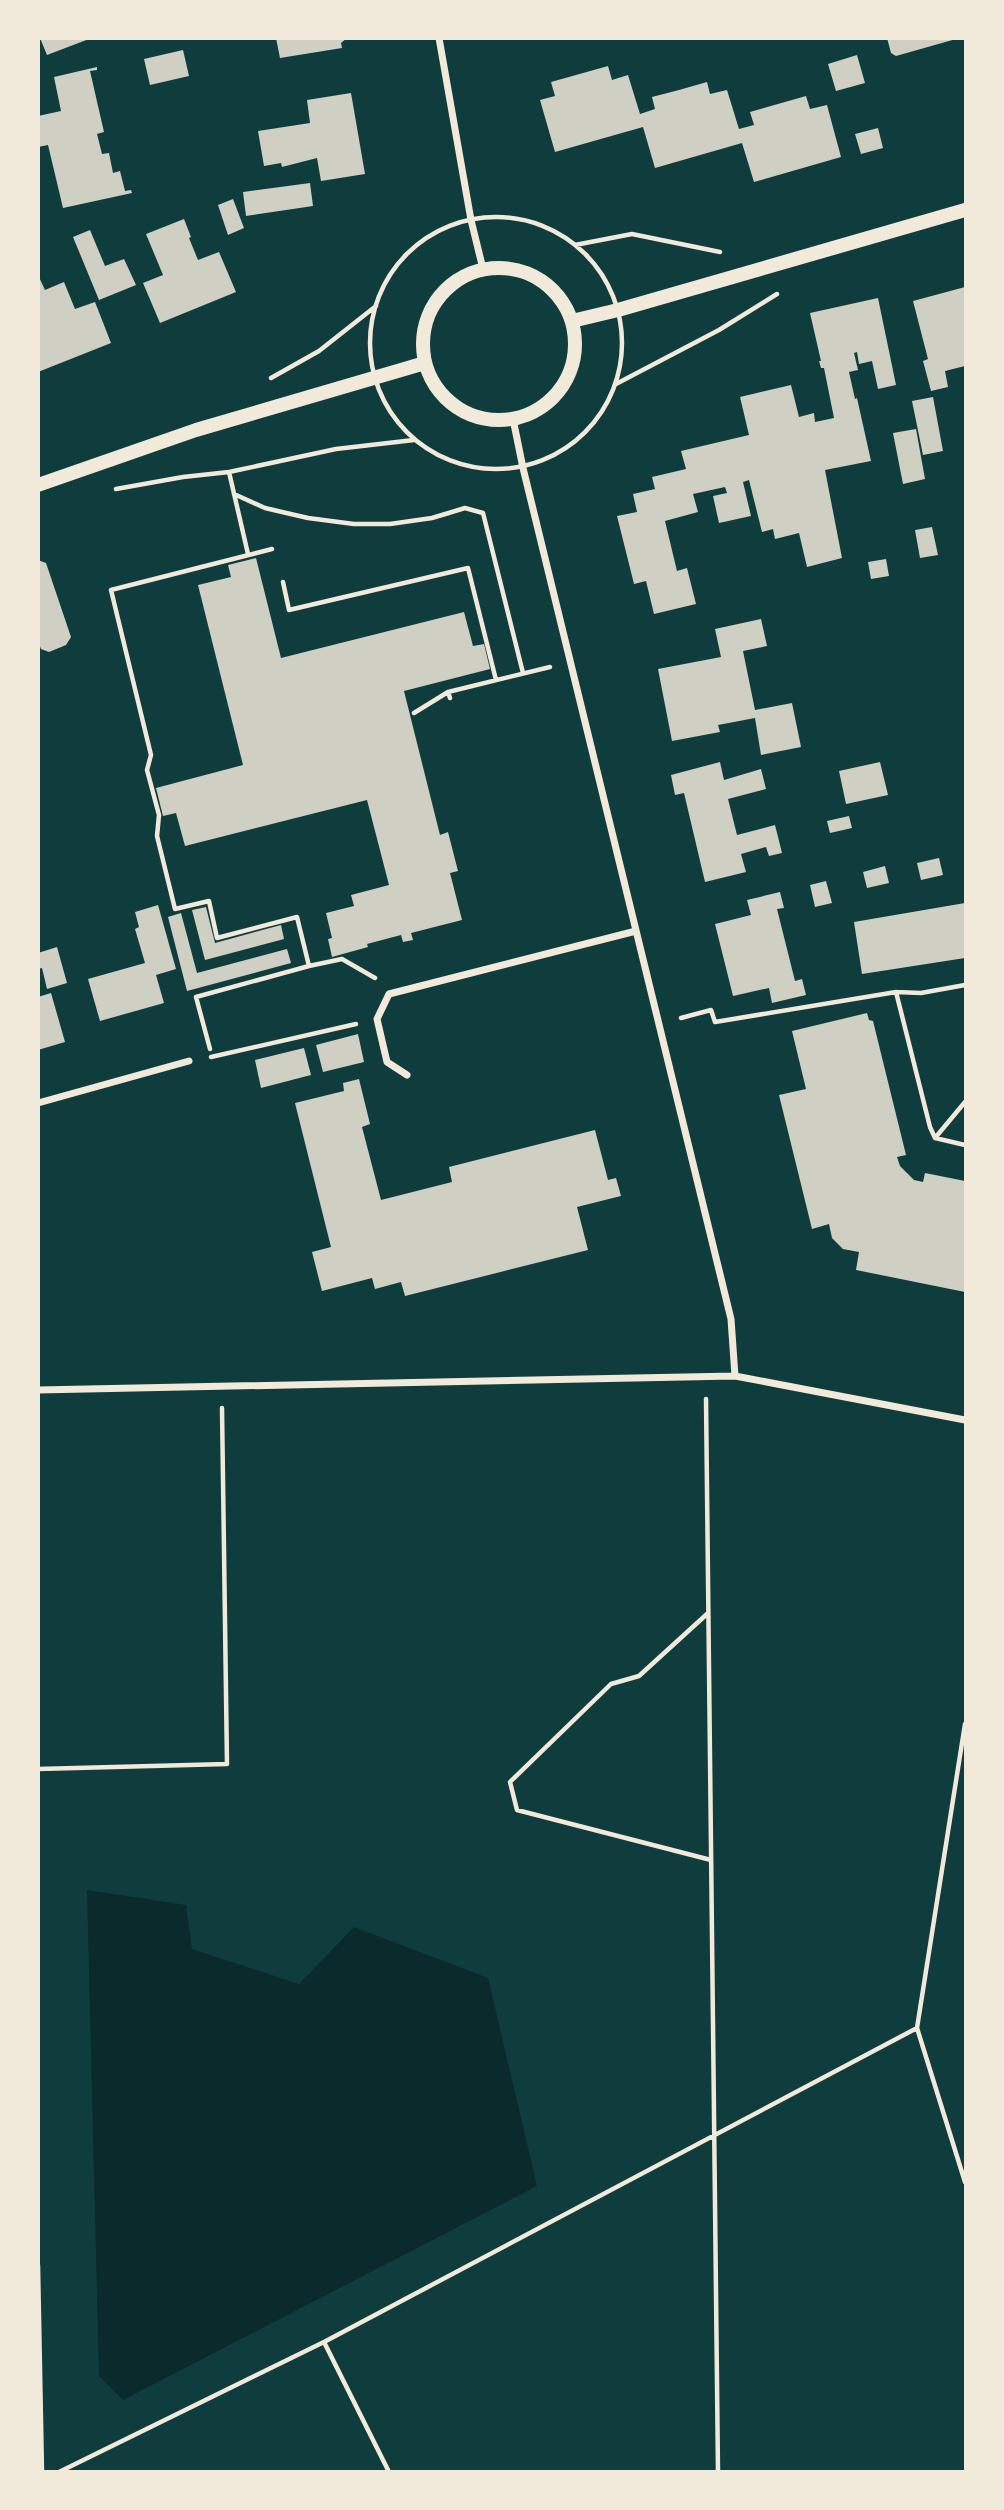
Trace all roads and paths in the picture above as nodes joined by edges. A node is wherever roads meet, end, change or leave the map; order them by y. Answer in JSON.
{"nodes":[{"id":1,"x":439,"y":38,"type":"edge"},
{"id":2,"x":965,"y":210,"type":"edge"},
{"id":3,"x":471,"y":220,"type":"junction"},
{"id":4,"x":575,"y":244,"type":"junction"},
{"id":5,"x":732,"y":251,"type":"dead end"},
{"id":6,"x":483,"y":268,"type":"junction"},
{"id":7,"x":778,"y":293,"type":"dead end"},
{"id":8,"x":377,"y":305,"type":"junction"},
{"id":9,"x":618,"y":310,"type":"junction"},
{"id":10,"x":572,"y":321,"type":"junction"},
{"id":11,"x":425,"y":363,"type":"junction"},
{"id":12,"x":375,"y":377,"type":"junction"},
{"id":13,"x":615,"y":384,"type":"junction"},
{"id":14,"x":259,"y":385,"type":"dead end"},
{"id":15,"x":513,"y":419,"type":"junction"},
{"id":16,"x":415,"y":440,"type":"junction"},
{"id":17,"x":523,"y":468,"type":"junction"},
{"id":18,"x":229,"y":472,"type":"junction"},
{"id":19,"x":38,"y":485,"type":"edge"},
{"id":20,"x":104,"y":491,"type":"dead end"},
{"id":21,"x":234,"y":494,"type":"junction"},
{"id":22,"x":272,"y":549,"type":"dead end"},
{"id":23,"x":248,"y":554,"type":"junction"},
{"id":24,"x":283,"y":582,"type":"dead end"},
{"id":25,"x":571,"y":662,"type":"junction"},
{"id":26,"x":523,"y":673,"type":"junction"},
{"id":27,"x":496,"y":680,"type":"junction"},
{"id":28,"x":448,"y":692,"type":"junction"},
{"id":29,"x":450,"y":698,"type":"dead end"},
{"id":30,"x":414,"y":713,"type":"dead end"},
{"id":31,"x":636,"y":931,"type":"junction"},
{"id":32,"x":309,"y":966,"type":"junction"},
{"id":33,"x":965,"y":985,"type":"edge"},
{"id":34,"x":896,"y":992,"type":"junction"},
{"id":35,"x":388,"y":995,"type":"junction"},
{"id":36,"x":377,"y":1019,"type":"junction"},
{"id":37,"x":660,"y":1023,"type":"junction"},
{"id":38,"x":212,"y":1056,"type":"junction"},
{"id":39,"x":190,"y":1061,"type":"joint"},
{"id":40,"x":407,"y":1075,"type":"dead end"},
{"id":41,"x":965,"y":1102,"type":"edge"},
{"id":42,"x":38,"y":1103,"type":"edge"},
{"id":43,"x":935,"y":1138,"type":"junction"},
{"id":44,"x":965,"y":1145,"type":"edge"},
{"id":45,"x":735,"y":1376,"type":"junction"},
{"id":46,"x":705,"y":1377,"type":"junction"},
{"id":47,"x":38,"y":1390,"type":"edge"},
{"id":48,"x":235,"y":1408,"type":"dead end"},
{"id":49,"x":965,"y":1420,"type":"edge"},
{"id":50,"x":707,"y":1614,"type":"junction"},
{"id":51,"x":965,"y":1724,"type":"edge"},
{"id":52,"x":38,"y":1769,"type":"edge"},
{"id":53,"x":711,"y":1860,"type":"junction"},
{"id":54,"x":917,"y":2028,"type":"junction"},
{"id":55,"x":713,"y":2137,"type":"junction"},
{"id":56,"x":965,"y":2182,"type":"edge"},
{"id":57,"x":38,"y":2265,"type":"edge"},
{"id":58,"x":324,"y":2342,"type":"junction"},
{"id":59,"x":42,"y":2472,"type":"edge"},
{"id":60,"x":60,"y":2472,"type":"edge"},
{"id":61,"x":389,"y":2472,"type":"edge"},
{"id":62,"x":718,"y":2472,"type":"edge"}],
"edges":[{"from":1,"to":3,"type":"street"},
{"from":2,"to":9,"type":"main road"},
{"from":3,"to":4,"type":"path"},
{"from":3,"to":6,"type":"street"},
{"from":3,"to":8,"type":"path"},
{"from":4,"to":5,"type":"path"},
{"from":4,"to":9,"type":"path"},
{"from":6,"to":10,"type":"main road"},
{"from":6,"to":11,"type":"main road"},
{"from":7,"to":13,"type":"path"},
{"from":8,"to":12,"type":"path"},
{"from":8,"to":14,"type":"path"},
{"from":9,"to":10,"type":"main road"},
{"from":9,"to":13,"type":"path"},
{"from":10,"to":15,"type":"main road"},
{"from":11,"to":12,"type":"main road"},
{"from":11,"to":15,"type":"main road"},
{"from":12,"to":16,"type":"path"},
{"from":12,"to":19,"type":"main road"},
{"from":13,"to":17,"type":"path"},
{"from":15,"to":17,"type":"street"},
{"from":16,"to":17,"type":"path"},
{"from":16,"to":18,"type":"path"},
{"from":17,"to":25,"type":"street"},
{"from":18,"to":20,"type":"path"},
{"from":18,"to":21,"type":"path"},
{"from":21,"to":23,"type":"path"},
{"from":21,"to":26,"type":"path"},
{"from":22,"to":23,"type":"path"},
{"from":23,"to":32,"type":"path"},
{"from":24,"to":27,"type":"path"},
{"from":25,"to":26,"type":"path"},
{"from":25,"to":31,"type":"street"},
{"from":26,"to":27,"type":"path"},
{"from":27,"to":28,"type":"path"},
{"from":28,"to":29,"type":"path"},
{"from":28,"to":30,"type":"path"},
{"from":31,"to":35,"type":"street"},
{"from":31,"to":37,"type":"street"},
{"from":32,"to":35,"type":"path"},
{"from":32,"to":38,"type":"path"},
{"from":33,"to":34,"type":"path"},
{"from":34,"to":37,"type":"path"},
{"from":34,"to":43,"type":"path"},
{"from":35,"to":36,"type":"street"},
{"from":36,"to":38,"type":"path"},
{"from":36,"to":40,"type":"street"},
{"from":37,"to":45,"type":"street"},
{"from":38,"to":39,"type":"path"},
{"from":39,"to":42,"type":"street"},
{"from":41,"to":43,"type":"path"},
{"from":43,"to":44,"type":"path"},
{"from":45,"to":46,"type":"street"},
{"from":45,"to":49,"type":"street"},
{"from":46,"to":47,"type":"street"},
{"from":46,"to":50,"type":"path"},
{"from":48,"to":52,"type":"path"},
{"from":50,"to":53,"type":"path"},
{"from":50,"to":53,"type":"path"},
{"from":51,"to":54,"type":"path"},
{"from":53,"to":55,"type":"path"},
{"from":54,"to":55,"type":"path"},
{"from":54,"to":56,"type":"path"},
{"from":55,"to":58,"type":"path"},
{"from":55,"to":62,"type":"path"},
{"from":57,"to":59,"type":"path"},
{"from":58,"to":60,"type":"path"},
{"from":58,"to":61,"type":"path"}]}
